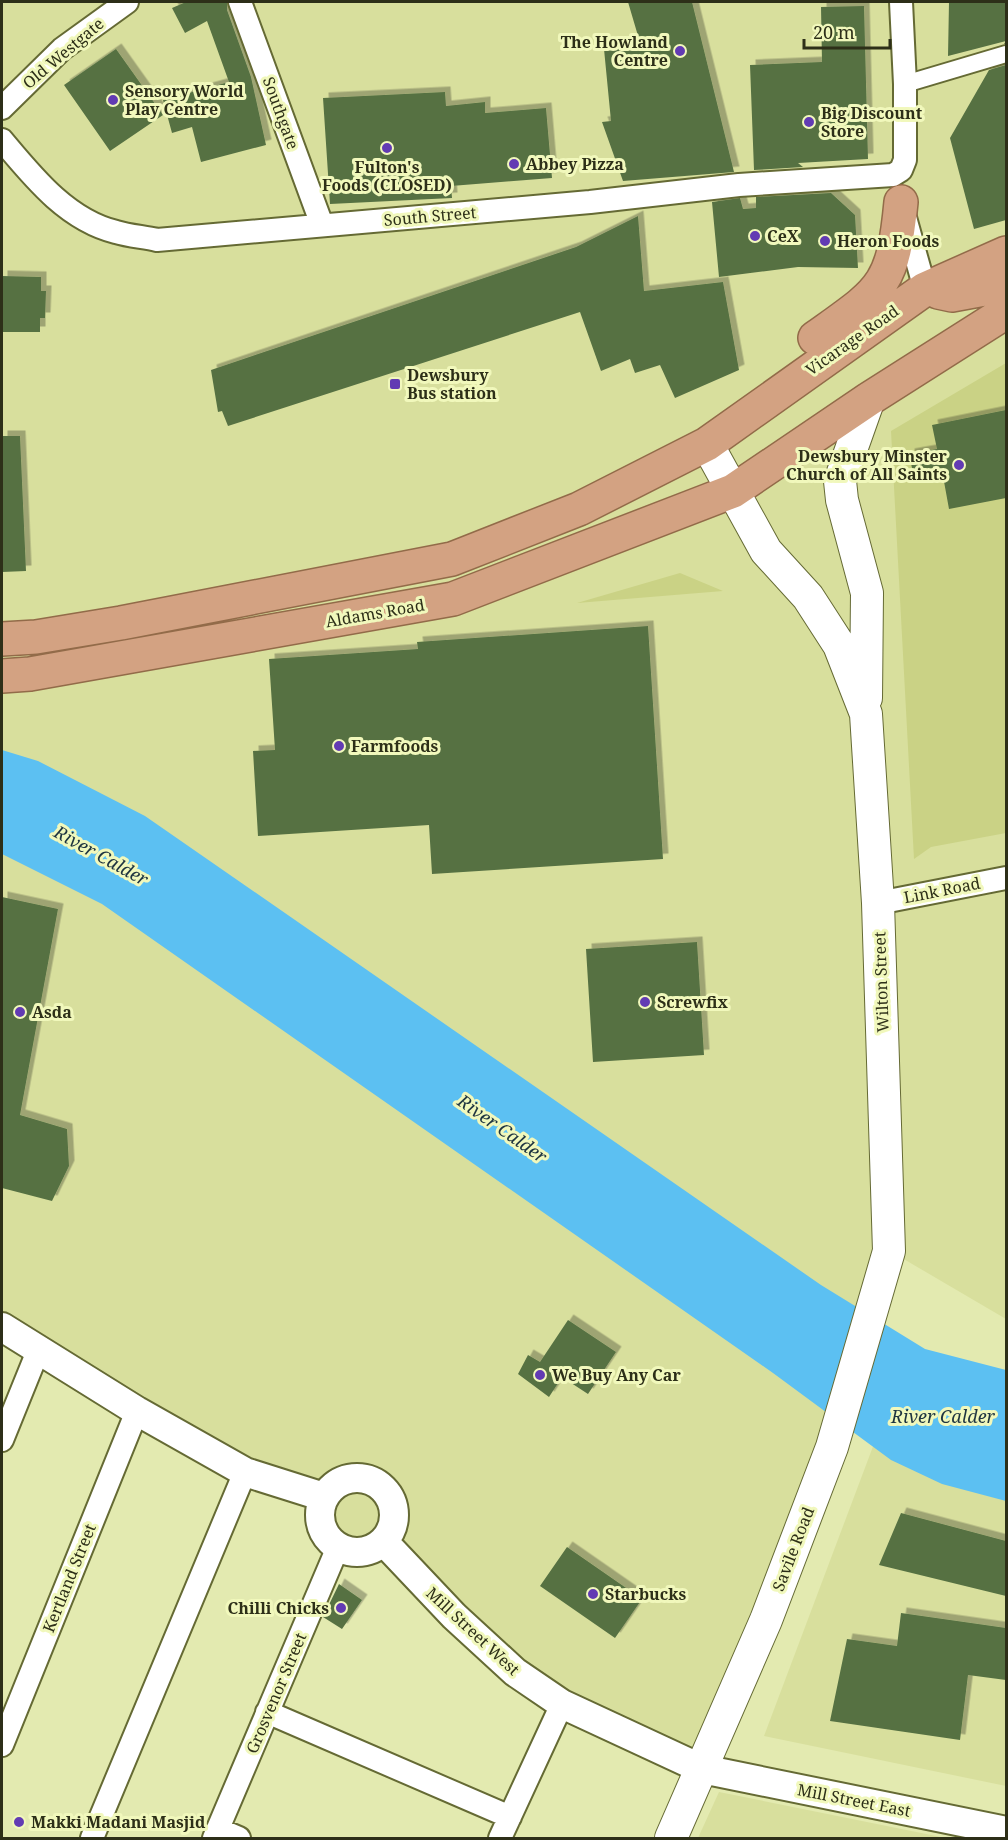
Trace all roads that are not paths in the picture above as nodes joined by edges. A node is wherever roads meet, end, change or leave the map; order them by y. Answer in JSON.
{"nodes":[{"id":1,"x":127,"y":2,"type":"edge"},
{"id":2,"x":240,"y":2,"type":"edge"},
{"id":3,"x":901,"y":2,"type":"edge"},
{"id":4,"x":1006,"y":54,"type":"edge"},
{"id":5,"x":905,"y":84,"type":"junction"},
{"id":6,"x":2,"y":108,"type":"edge"},
{"id":7,"x":2,"y":140,"type":"edge"},
{"id":8,"x":897,"y":189,"type":"junction"},
{"id":9,"x":322,"y":225,"type":"junction"},
{"id":10,"x":1006,"y":254,"type":"edge"},
{"id":11,"x":1006,"y":285,"type":"edge"},
{"id":12,"x":925,"y":289,"type":"junction"},
{"id":13,"x":1006,"y":312,"type":"edge"},
{"id":14,"x":774,"y":396,"type":"junction"},
{"id":15,"x":869,"y":399,"type":"junction"},
{"id":16,"x":707,"y":444,"type":"junction"},
{"id":17,"x":733,"y":490,"type":"junction"},
{"id":18,"x":2,"y":639,"type":"edge"},
{"id":19,"x":2,"y":676,"type":"edge"},
{"id":20,"x":866,"y":714,"type":"junction"},
{"id":21,"x":1006,"y":878,"type":"edge"},
{"id":22,"x":878,"y":903,"type":"junction"},
{"id":23,"x":890,"y":1251,"type":"joint"},
{"id":24,"x":2,"y":1327,"type":"edge"},
{"id":25,"x":38,"y":1351,"type":"junction"},
{"id":26,"x":137,"y":1411,"type":"junction"},
{"id":27,"x":2,"y":1440,"type":"edge"},
{"id":28,"x":244,"y":1472,"type":"junction"},
{"id":29,"x":324,"y":1497,"type":"junction"},
{"id":30,"x":384,"y":1542,"type":"junction"},
{"id":31,"x":338,"y":1547,"type":"junction"},
{"id":32,"x":562,"y":1704,"type":"junction"},
{"id":33,"x":267,"y":1712,"type":"junction"},
{"id":34,"x":2,"y":1745,"type":"edge"},
{"id":35,"x":702,"y":1770,"type":"junction"},
{"id":36,"x":510,"y":1817,"type":"junction"},
{"id":37,"x":1006,"y":1831,"type":"edge"},
{"id":38,"x":216,"y":1834,"type":"edge"},
{"id":39,"x":92,"y":1839,"type":"edge"},
{"id":40,"x":239,"y":1839,"type":"edge"},
{"id":41,"x":500,"y":1839,"type":"edge"},
{"id":42,"x":671,"y":1839,"type":"edge"}],
"edges":[{"from":1,"to":6,"type":"street","name":"Old Westgate"},
{"from":2,"to":9,"type":"street","name":"Southgate"},
{"from":3,"to":5,"type":"street"},
{"from":4,"to":5,"type":"street"},
{"from":5,"to":8,"type":"street"},
{"from":7,"to":9,"type":"street","name":"South Street"},
{"from":8,"to":9,"type":"street","name":"South Street"},
{"from":8,"to":12,"type":"street"},
{"from":8,"to":14,"type":"highway"},
{"from":10,"to":12,"type":"highway","name":"Vicarage Road"},
{"from":11,"to":12,"type":"highway"},
{"from":12,"to":14,"type":"highway","name":"Vicarage Road"},
{"from":13,"to":15,"type":"highway"},
{"from":14,"to":16,"type":"highway","name":"Vicarage Road"},
{"from":15,"to":17,"type":"highway"},
{"from":15,"to":20,"type":"main road","name":"Wilton Street"},
{"from":16,"to":17,"type":"main road","name":"Wilton Street"},
{"from":16,"to":18,"type":"highway"},
{"from":17,"to":19,"type":"highway","name":"Aldams Road"},
{"from":17,"to":20,"type":"main road","name":"Wilton Street"},
{"from":20,"to":22,"type":"main road","name":"Wilton Street"},
{"from":21,"to":22,"type":"street","name":"Link Road"},
{"from":22,"to":23,"type":"main road","name":"Wilton Street"},
{"from":23,"to":35,"type":"main road","name":"Savile Road"},
{"from":24,"to":25,"type":"street"},
{"from":25,"to":26,"type":"street"},
{"from":25,"to":27,"type":"street"},
{"from":26,"to":28,"type":"street"},
{"from":26,"to":34,"type":"street","name":"Kertland Street"},
{"from":28,"to":29,"type":"street"},
{"from":28,"to":39,"type":"street"},
{"from":29,"to":30,"type":"street"},
{"from":29,"to":31,"type":"street"},
{"from":30,"to":31,"type":"street"},
{"from":30,"to":32,"type":"street","name":"Mill Street West"},
{"from":31,"to":33,"type":"street","name":"Grosvenor Street"},
{"from":32,"to":35,"type":"street","name":"Mill Street West"},
{"from":32,"to":36,"type":"street"},
{"from":33,"to":36,"type":"street"},
{"from":33,"to":38,"type":"street","name":"Grosvenor Street"},
{"from":35,"to":37,"type":"street","name":"Mill Street East"},
{"from":35,"to":42,"type":"main road","name":"Savile Road"},
{"from":36,"to":41,"type":"street"},
{"from":38,"to":40,"type":"street"}]}
